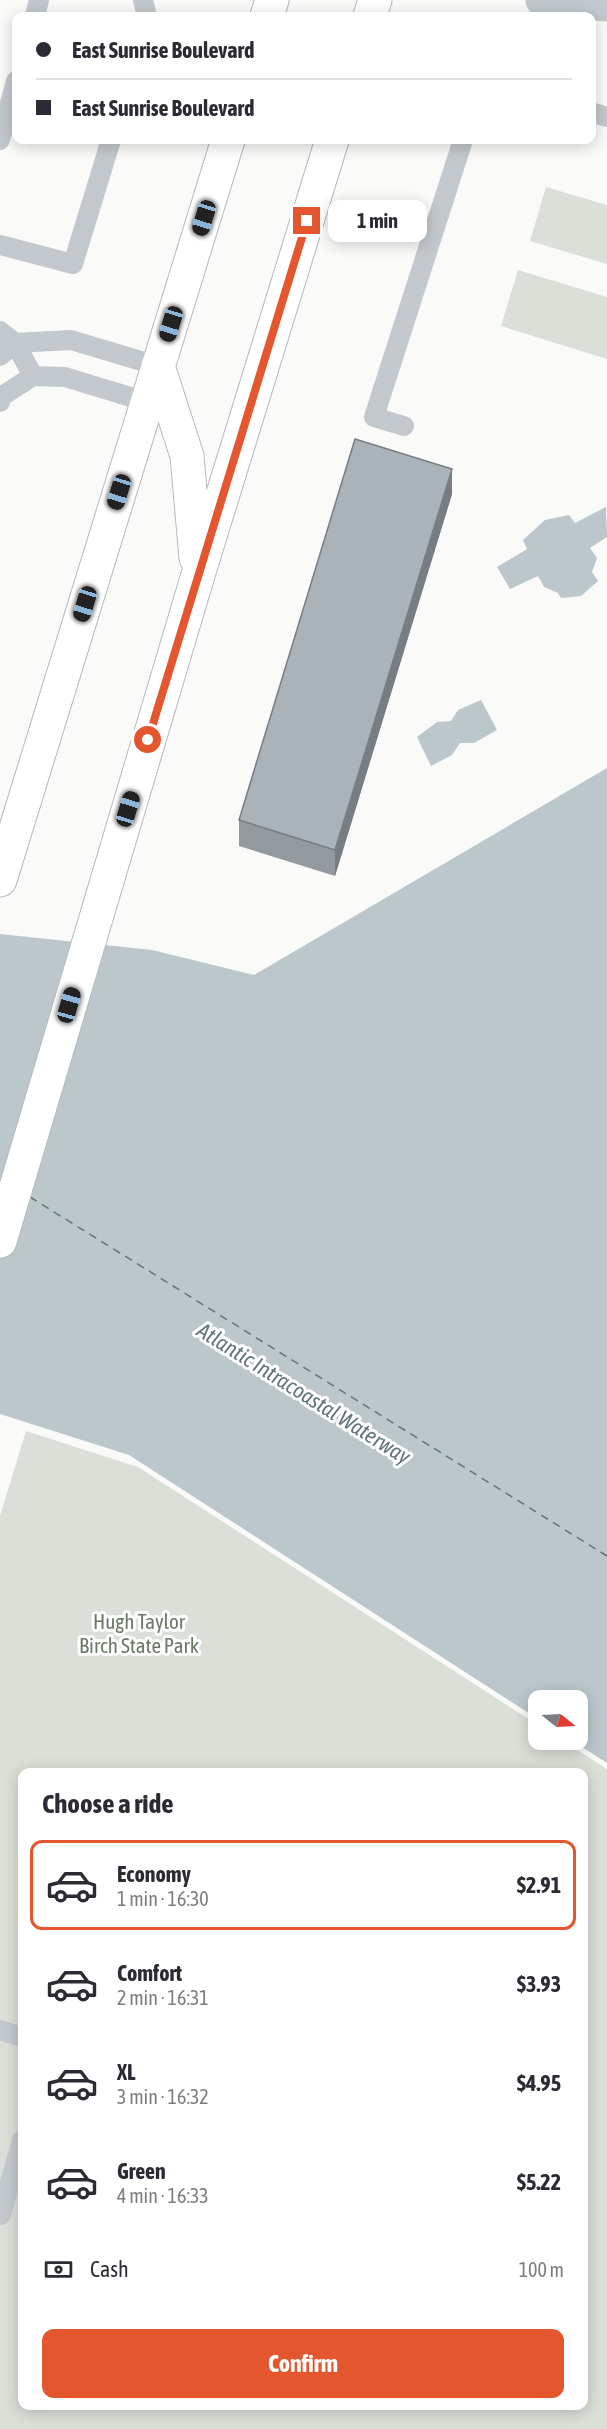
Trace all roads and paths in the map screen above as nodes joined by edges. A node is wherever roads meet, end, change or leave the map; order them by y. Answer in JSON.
{"nodes":[{"id":1,"x":542,"y":0,"type":"edge"},
{"id":2,"x":606,"y":2,"type":"edge"},
{"id":3,"x":12,"y":96,"type":"edge"},
{"id":4,"x":0,"y":140,"type":"edge"},
{"id":5,"x":110,"y":144,"type":"edge"},
{"id":6,"x":227,"y":144,"type":"edge"},
{"id":7,"x":331,"y":144,"type":"edge"},
{"id":8,"x":462,"y":144,"type":"edge"},
{"id":9,"x":0,"y":245,"type":"edge"},
{"id":10,"x":8,"y":337,"type":"edge"},
{"id":11,"x":0,"y":356,"type":"edge"},
{"id":12,"x":158,"y":366,"type":"junction"},
{"id":13,"x":33,"y":376,"type":"junction"},
{"id":14,"x":0,"y":402,"type":"edge"},
{"id":15,"x":147,"y":402,"type":"junction"},
{"id":16,"x":404,"y":426,"type":"dead end"},
{"id":17,"x":198,"y":575,"type":"junction"},
{"id":18,"x":4,"y":865,"type":"edge"},
{"id":19,"x":0,"y":1241,"type":"edge"},
{"id":20,"x":0,"y":2030,"type":"edge"},
{"id":21,"x":18,"y":2036,"type":"edge"},
{"id":22,"x":18,"y":2154,"type":"edge"},
{"id":23,"x":1,"y":2216,"type":"edge"}],
"edges":[{"from":1,"to":2,"type":"street"},
{"from":3,"to":4,"type":"lane"},
{"from":5,"to":9,"type":"lane"},
{"from":6,"to":12,"type":"main road"},
{"from":7,"to":17,"type":"main road"},
{"from":8,"to":16,"type":"lane"},
{"from":10,"to":11,"type":"lane"},
{"from":10,"to":12,"type":"lane"},
{"from":10,"to":13,"type":"lane"},
{"from":12,"to":15,"type":"main road"},
{"from":12,"to":17,"type":"main road"},
{"from":13,"to":14,"type":"lane"},
{"from":13,"to":15,"type":"lane"},
{"from":15,"to":18,"type":"main road"},
{"from":17,"to":19,"type":"main road"},
{"from":20,"to":21,"type":"lane"},
{"from":22,"to":23,"type":"lane"}]}
